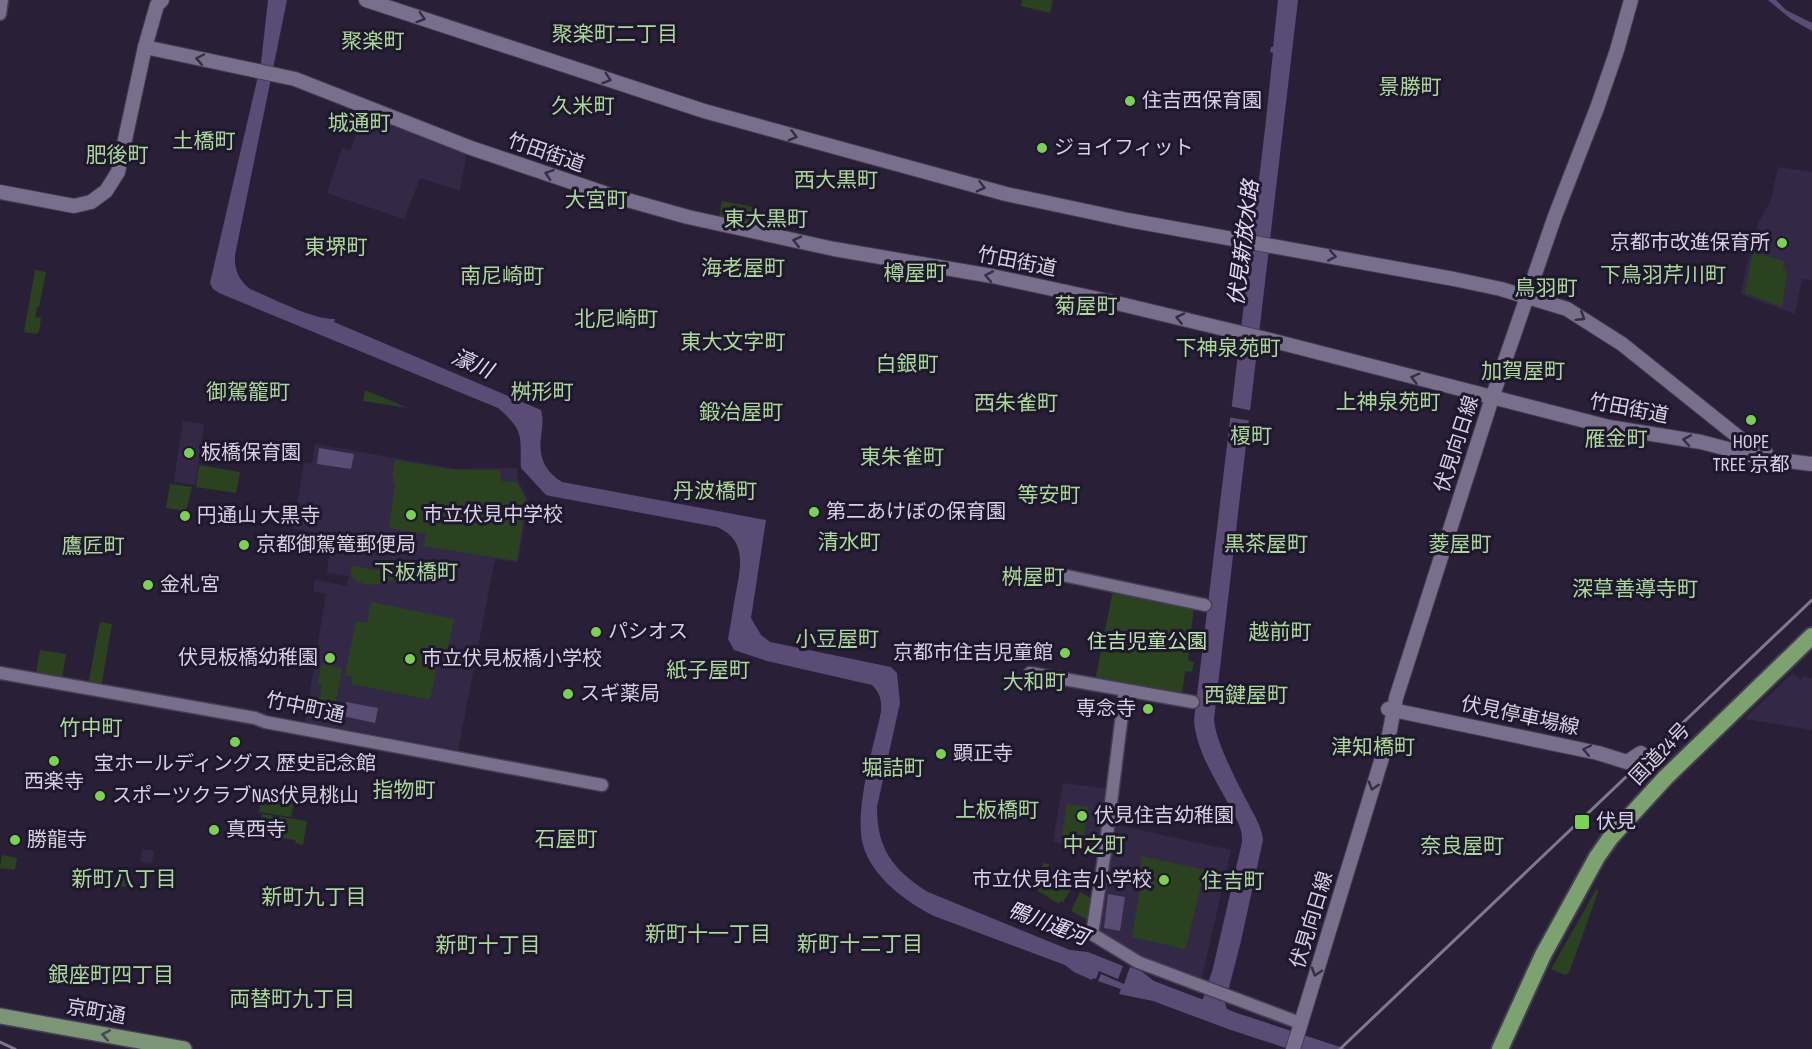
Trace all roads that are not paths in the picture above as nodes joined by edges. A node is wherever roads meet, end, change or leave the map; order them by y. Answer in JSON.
{"nodes":[{"id":1,"x":2,"y":0,"type":"edge"},
{"id":2,"x":162,"y":0,"type":"edge"},
{"id":3,"x":366,"y":0,"type":"edge"},
{"id":4,"x":1631,"y":0,"type":"edge"},
{"id":5,"x":0,"y":14,"type":"edge"},
{"id":6,"x":145,"y":47,"type":"junction"},
{"id":7,"x":0,"y":192,"type":"edge"},
{"id":8,"x":1527,"y":296,"type":"junction"},
{"id":9,"x":1492,"y":398,"type":"junction"},
{"id":10,"x":1734,"y":433,"type":"junction"},
{"id":11,"x":1732,"y":451,"type":"junction"},
{"id":12,"x":1785,"y":459,"type":"junction"},
{"id":13,"x":1812,"y":464,"type":"edge"},
{"id":14,"x":1048,"y":572,"type":"dead end"},
{"id":15,"x":1205,"y":605,"type":"dead end"},
{"id":16,"x":1812,"y":636,"type":"edge"},
{"id":17,"x":0,"y":673,"type":"edge"},
{"id":18,"x":1030,"y":673,"type":"dead end"},
{"id":19,"x":1125,"y":690,"type":"junction"},
{"id":20,"x":1193,"y":702,"type":"dead end"},
{"id":21,"x":1393,"y":705,"type":"junction"},
{"id":22,"x":1381,"y":733,"type":"dead end"},
{"id":23,"x":1641,"y":753,"type":"dead end"},
{"id":24,"x":602,"y":785,"type":"dead end"},
{"id":25,"x":0,"y":1016,"type":"edge"},
{"id":26,"x":1299,"y":1026,"type":"junction"},
{"id":27,"x":184,"y":1049,"type":"edge"},
{"id":28,"x":1293,"y":1049,"type":"edge"},
{"id":29,"x":1500,"y":1049,"type":"edge"}],
"edges":[{"from":1,"to":5,"type":"street"},
{"from":2,"to":6,"type":"main road"},
{"from":3,"to":8,"type":"main road","name":"竹田街道","one_way":true},
{"from":4,"to":8,"type":"main road","name":"伏見向日線"},
{"from":6,"to":7,"type":"main road"},
{"from":9,"to":6,"type":"main road","name":"竹田街道","one_way":true},
{"from":8,"to":9,"type":"main road","name":"伏見向日線"},
{"from":8,"to":10,"type":"main road","name":"竹田街道","one_way":true},
{"from":11,"to":9,"type":"main road","name":"竹田街道","one_way":true},
{"from":9,"to":21,"type":"main road","name":"伏見向日線"},
{"from":10,"to":11,"type":"main road"},
{"from":10,"to":12,"type":"main road","name":"竹田街道"},
{"from":11,"to":12,"type":"main road","name":"竹田街道"},
{"from":12,"to":13,"type":"main road","name":"竹田街道"},
{"from":14,"to":15,"type":"street"},
{"from":16,"to":29,"type":"highway","name":"国道24号"},
{"from":17,"to":24,"type":"street","name":"竹中町通"},
{"from":18,"to":19,"type":"street"},
{"from":19,"to":20,"type":"street"},
{"from":19,"to":26,"type":"street"},
{"from":21,"to":22,"type":"main road","name":"伏見向日線"},
{"from":23,"to":21,"type":"main road","name":"伏見停車場線","one_way":true},
{"from":21,"to":26,"type":"main road","name":"伏見向日線","one_way":true},
{"from":27,"to":25,"type":"main road","name":"京町通","one_way":true},
{"from":26,"to":28,"type":"main road","name":"伏見向日線"}]}
